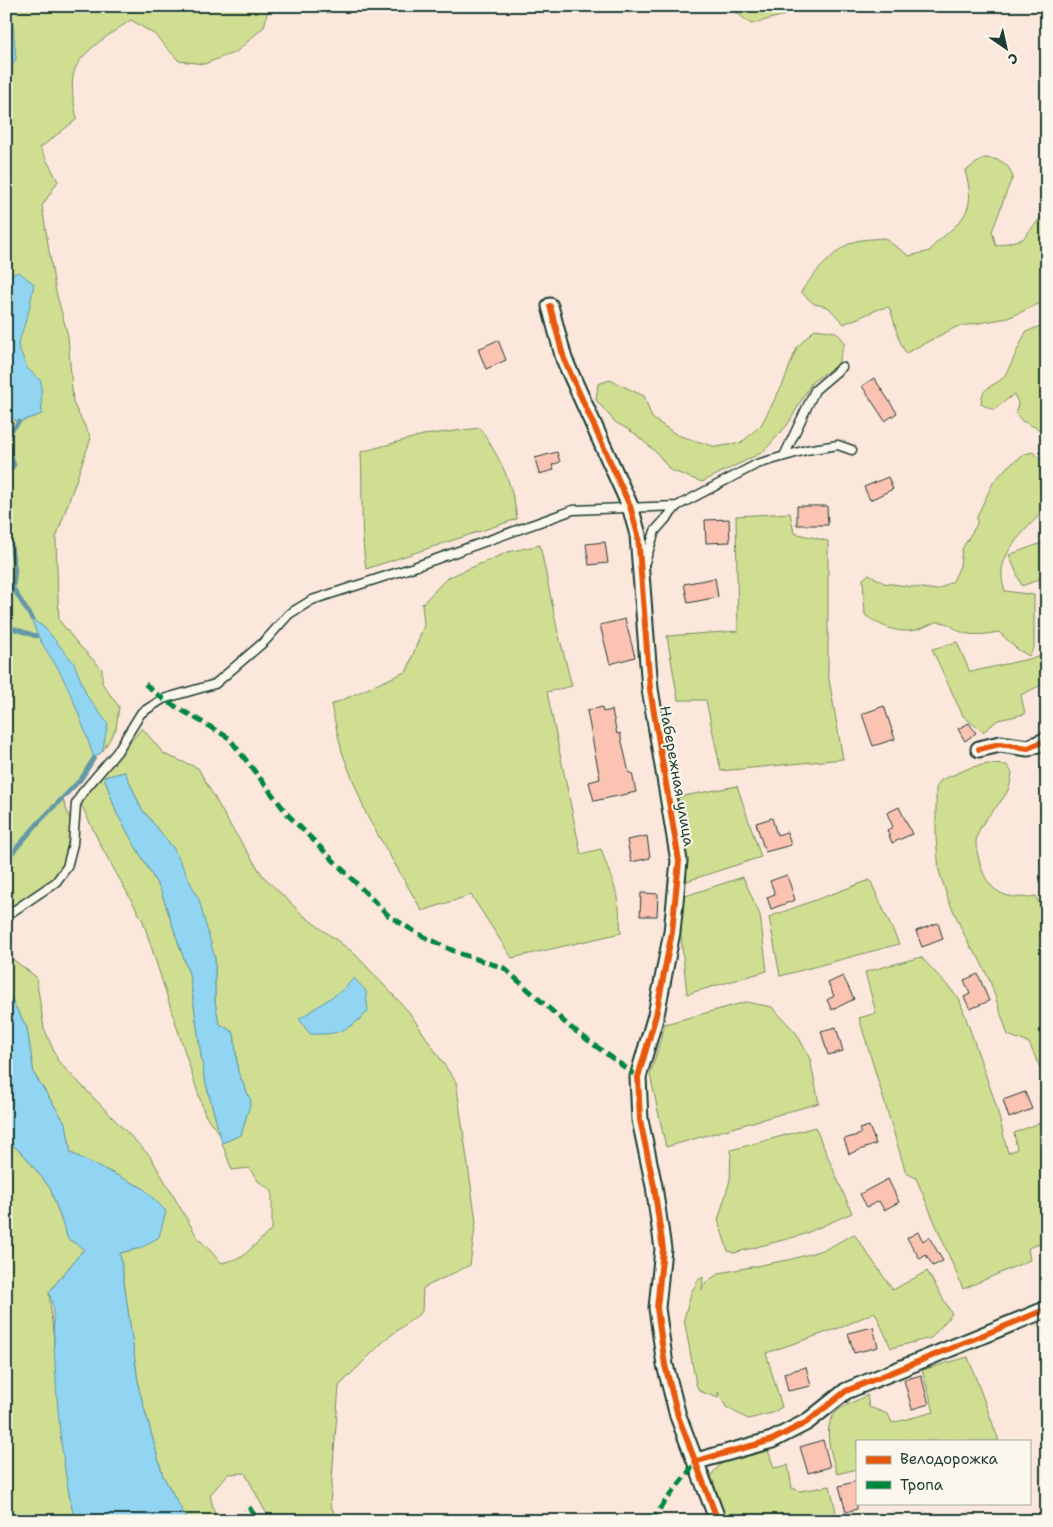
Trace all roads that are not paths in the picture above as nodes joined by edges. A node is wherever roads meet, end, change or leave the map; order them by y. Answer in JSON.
{"nodes":[{"id":1,"x":550,"y":306,"type":"dead end"},
{"id":2,"x":842,"y":367,"type":"dead end"},
{"id":3,"x":852,"y":450,"type":"dead end"},
{"id":4,"x":784,"y":456,"type":"junction"},
{"id":5,"x":630,"y":506,"type":"junction"},
{"id":6,"x":676,"y":506,"type":"junction"},
{"id":7,"x":642,"y":575,"type":"junction"},
{"id":8,"x":1047,"y":740,"type":"edge"},
{"id":9,"x":979,"y":749,"type":"dead end"},
{"id":10,"x":6,"y":916,"type":"edge"},
{"id":11,"x":1047,"y":1309,"type":"edge"},
{"id":12,"x":697,"y":1461,"type":"junction"},
{"id":13,"x":718,"y":1521,"type":"edge"}],
"edges":[{"from":1,"to":5,"type":"street","name":"Набережная улица"},
{"from":2,"to":4,"type":"lane"},
{"from":3,"to":4,"type":"lane"},
{"from":4,"to":6,"type":"lane"},
{"from":5,"to":6,"type":"lane"},
{"from":5,"to":7,"type":"street","name":"Набережная улица"},
{"from":5,"to":10,"type":"lane"},
{"from":6,"to":7,"type":"lane"},
{"from":7,"to":12,"type":"street","name":"Набережная улица"},
{"from":8,"to":9,"type":"street"},
{"from":11,"to":12,"type":"street"},
{"from":12,"to":13,"type":"street","name":"Набережная улица"}]}
